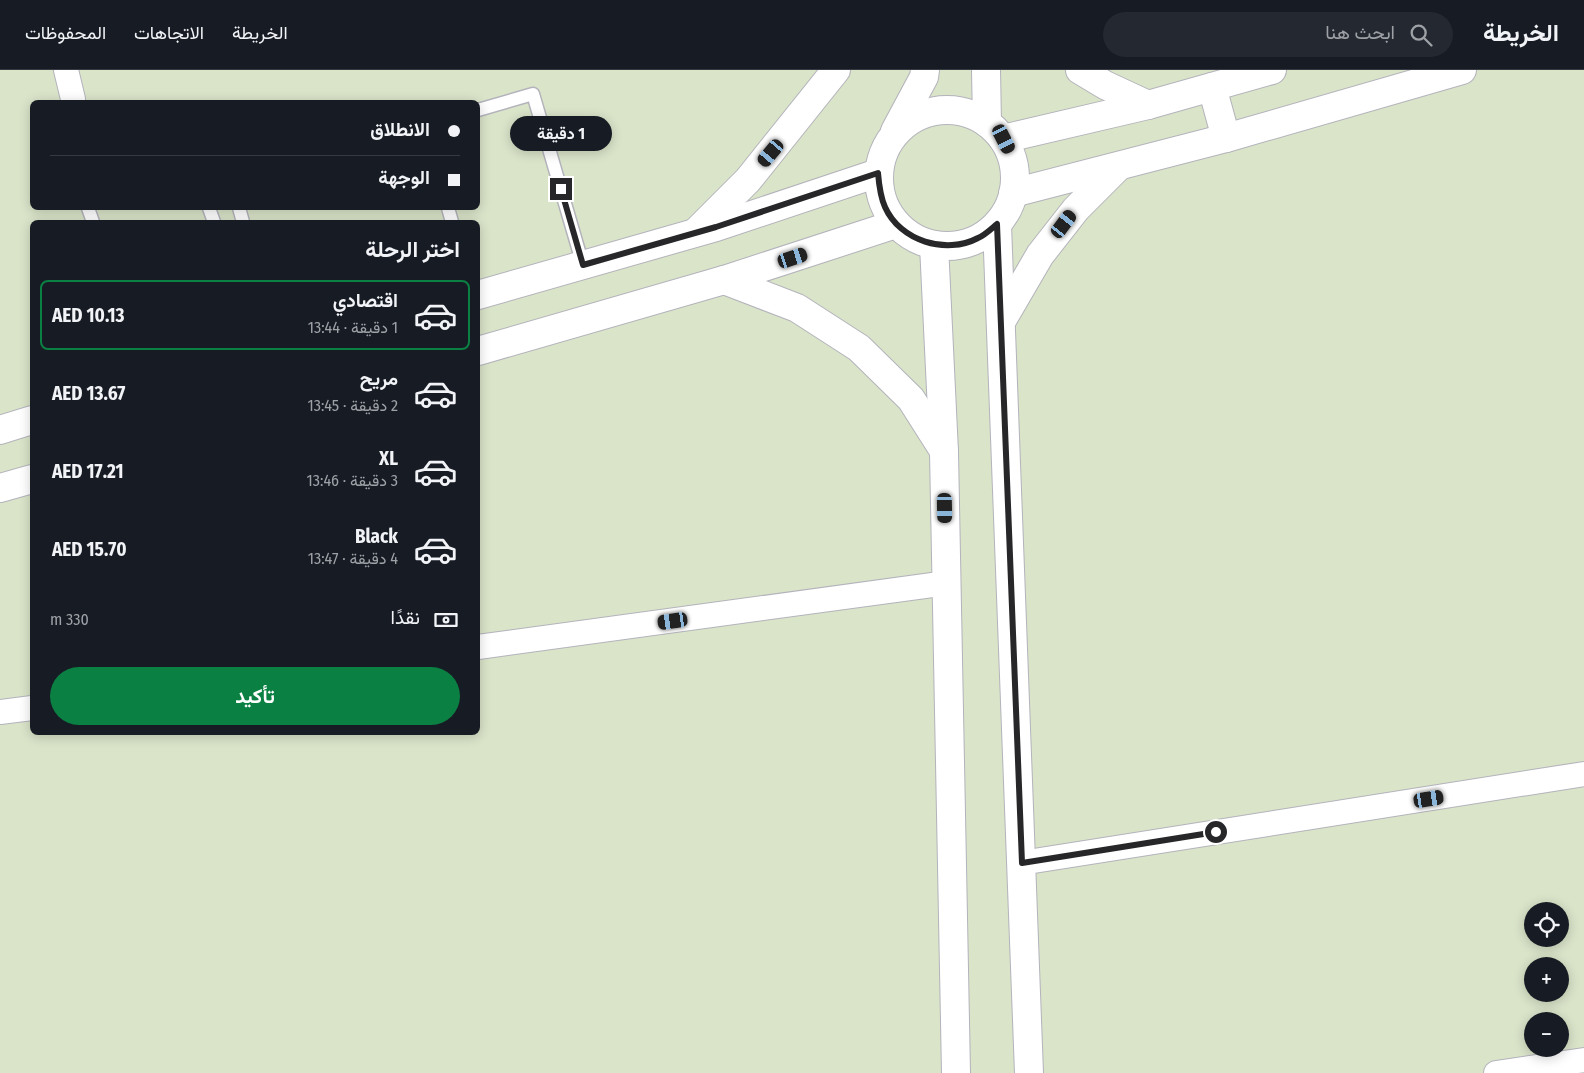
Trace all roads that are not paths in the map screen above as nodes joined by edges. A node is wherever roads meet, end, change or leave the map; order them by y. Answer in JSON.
{"nodes":[{"id":1,"x":66,"y":70,"type":"edge"},
{"id":2,"x":836,"y":70,"type":"edge"},
{"id":3,"x":925,"y":70,"type":"edge"},
{"id":4,"x":986,"y":70,"type":"edge"},
{"id":5,"x":1080,"y":70,"type":"edge"},
{"id":6,"x":1272,"y":70,"type":"edge"},
{"id":7,"x":1462,"y":70,"type":"edge"},
{"id":8,"x":1212,"y":87,"type":"junction"},
{"id":9,"x":73,"y":99,"type":"dead end"},
{"id":10,"x":1148,"y":105,"type":"junction"},
{"id":11,"x":480,"y":109,"type":"edge"},
{"id":12,"x":995,"y":131,"type":"junction"},
{"id":13,"x":893,"y":136,"type":"junction"},
{"id":14,"x":1226,"y":138,"type":"junction"},
{"id":15,"x":1119,"y":166,"type":"junction"},
{"id":16,"x":878,"y":173,"type":"junction"},
{"id":17,"x":1014,"y":193,"type":"junction"},
{"id":18,"x":896,"y":224,"type":"junction"},
{"id":19,"x":997,"y":224,"type":"junction"},
{"id":20,"x":694,"y":233,"type":"junction"},
{"id":21,"x":934,"y":245,"type":"junction"},
{"id":22,"x":583,"y":265,"type":"junction"},
{"id":23,"x":724,"y":280,"type":"junction"},
{"id":24,"x":480,"y":294,"type":"edge"},
{"id":25,"x":1001,"y":322,"type":"junction"},
{"id":26,"x":480,"y":350,"type":"edge"},
{"id":27,"x":30,"y":421,"type":"edge"},
{"id":28,"x":0,"y":430,"type":"edge"},
{"id":29,"x":944,"y":452,"type":"junction"},
{"id":30,"x":30,"y":480,"type":"edge"},
{"id":31,"x":0,"y":488,"type":"edge"},
{"id":32,"x":947,"y":583,"type":"junction"},
{"id":33,"x":480,"y":647,"type":"edge"},
{"id":34,"x":30,"y":708,"type":"edge"},
{"id":35,"x":0,"y":712,"type":"edge"},
{"id":36,"x":1584,"y":774,"type":"edge"},
{"id":37,"x":1022,"y":863,"type":"junction"},
{"id":38,"x":1584,"y":1060,"type":"edge"},
{"id":39,"x":956,"y":1073,"type":"edge"},
{"id":40,"x":1029,"y":1073,"type":"edge"},
{"id":41,"x":1496,"y":1073,"type":"edge"}],
"edges":[{"from":1,"to":9,"type":"street"},
{"from":2,"to":20,"type":"street"},
{"from":3,"to":13,"type":"street"},
{"from":4,"to":12,"type":"street"},
{"from":5,"to":10,"type":"street"},
{"from":6,"to":8,"type":"street"},
{"from":7,"to":14,"type":"street"},
{"from":8,"to":10,"type":"street"},
{"from":8,"to":14,"type":"street"},
{"from":10,"to":12,"type":"street"},
{"from":11,"to":22,"type":"lane"},
{"from":12,"to":13,"type":"street"},
{"from":12,"to":17,"type":"street"},
{"from":13,"to":16,"type":"street"},
{"from":14,"to":15,"type":"street"},
{"from":15,"to":17,"type":"street"},
{"from":15,"to":25,"type":"street"},
{"from":16,"to":18,"type":"street"},
{"from":16,"to":20,"type":"street"},
{"from":17,"to":19,"type":"street"},
{"from":18,"to":21,"type":"street"},
{"from":18,"to":23,"type":"street"},
{"from":19,"to":21,"type":"street"},
{"from":19,"to":25,"type":"street"},
{"from":20,"to":22,"type":"street"},
{"from":21,"to":29,"type":"street"},
{"from":22,"to":24,"type":"street"},
{"from":23,"to":26,"type":"street"},
{"from":23,"to":29,"type":"street"},
{"from":25,"to":37,"type":"street"},
{"from":27,"to":28,"type":"street"},
{"from":29,"to":32,"type":"street"},
{"from":30,"to":31,"type":"street"},
{"from":32,"to":33,"type":"street"},
{"from":32,"to":39,"type":"street"},
{"from":34,"to":35,"type":"street"},
{"from":36,"to":37,"type":"street"},
{"from":37,"to":40,"type":"street"},
{"from":38,"to":41,"type":"street"}]}
